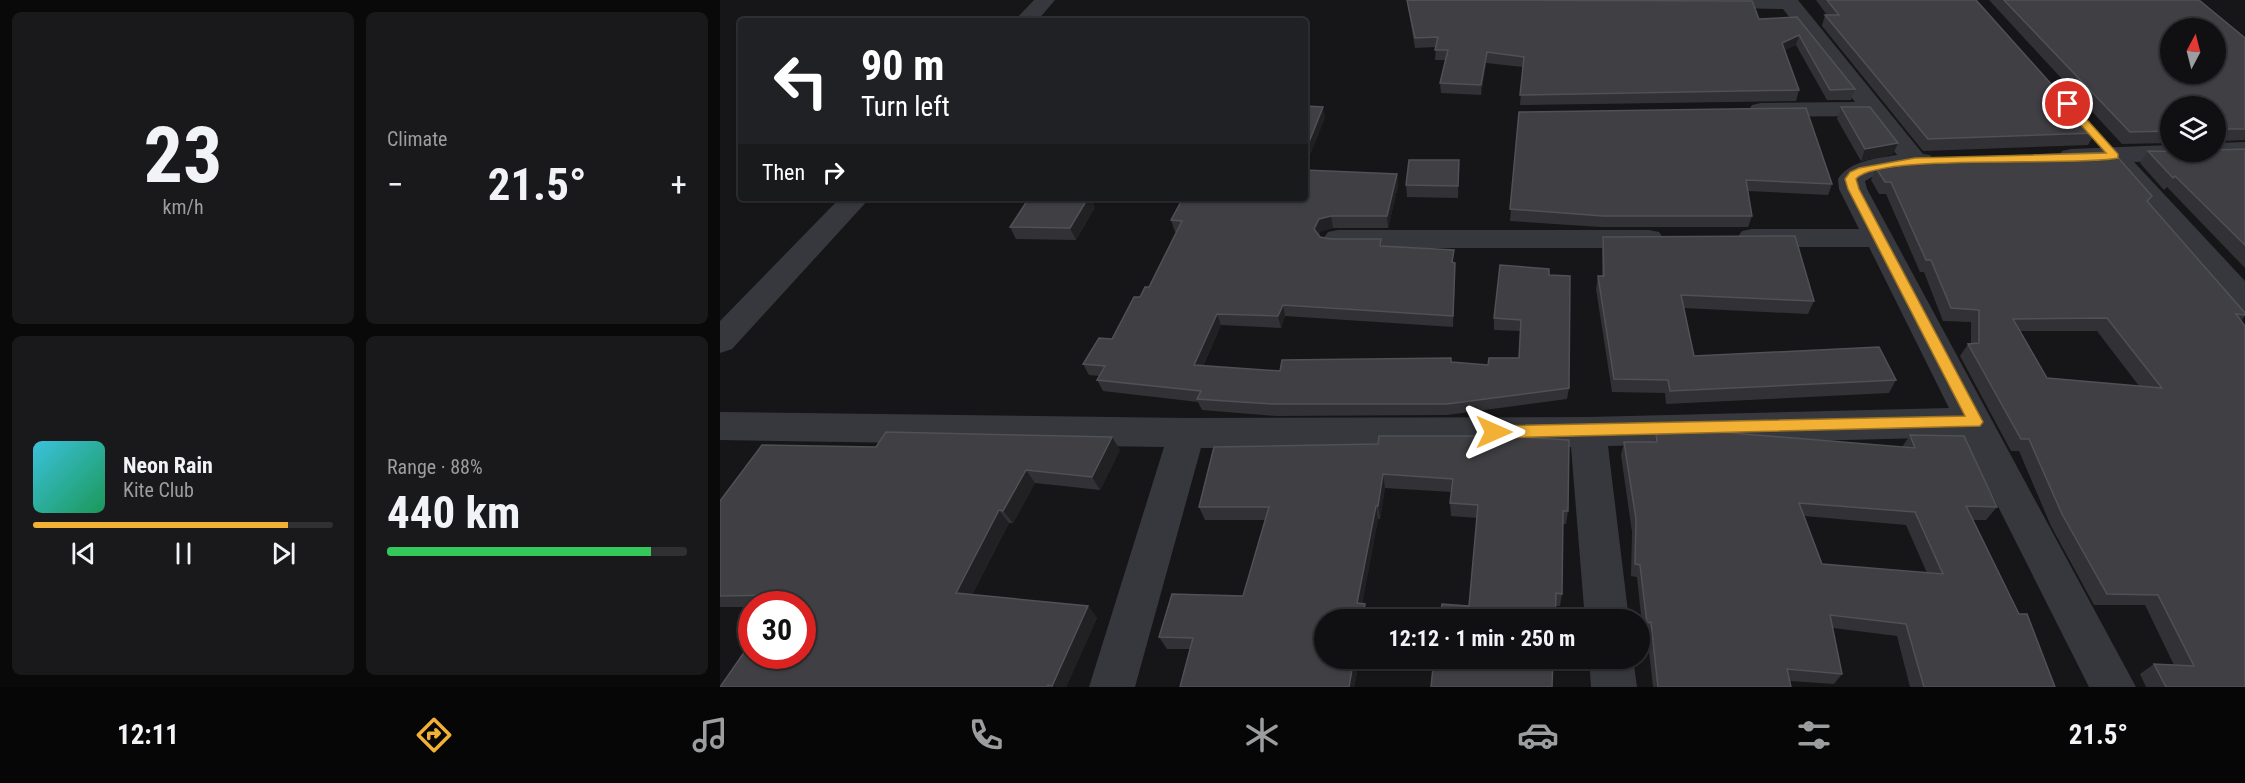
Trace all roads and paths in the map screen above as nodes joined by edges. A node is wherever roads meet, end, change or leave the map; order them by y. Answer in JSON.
{"nodes":[{"id":1,"x":1045,"y":0,"type":"edge"},
{"id":2,"x":1638,"y":0,"type":"edge"},
{"id":3,"x":1788,"y":2,"type":"edge"},
{"id":4,"x":1028,"y":18,"type":"edge"},
{"id":5,"x":1874,"y":109,"type":"junction"},
{"id":6,"x":1733,"y":111,"type":"edge"},
{"id":7,"x":2091,"y":130,"type":"edge"},
{"id":8,"x":2245,"y":150,"type":"edge"},
{"id":9,"x":2114,"y":156,"type":"junction"},
{"id":10,"x":2044,"y":158,"type":"edge"},
{"id":11,"x":1950,"y":160,"type":"edge"},
{"id":12,"x":1915,"y":161,"type":"junction"},
{"id":13,"x":853,"y":201,"type":"edge"},
{"id":14,"x":1677,"y":238,"type":"edge"},
{"id":15,"x":1725,"y":238,"type":"edge"},
{"id":16,"x":1879,"y":238,"type":"junction"},
{"id":17,"x":1333,"y":239,"type":"edge"},
{"id":18,"x":2245,"y":301,"type":"edge"},
{"id":19,"x":720,"y":341,"type":"edge"},
{"id":20,"x":1975,"y":422,"type":"junction"},
{"id":21,"x":720,"y":426,"type":"edge"},
{"id":22,"x":1588,"y":432,"type":"junction"},
{"id":23,"x":1187,"y":433,"type":"junction"},
{"id":24,"x":1606,"y":609,"type":"edge"},
{"id":25,"x":1612,"y":669,"type":"edge"},
{"id":26,"x":1112,"y":687,"type":"edge"},
{"id":27,"x":1614,"y":687,"type":"edge"},
{"id":28,"x":2113,"y":687,"type":"edge"}],
"edges":[{"from":1,"to":4,"type":"street"},
{"from":2,"to":3,"type":"street"},
{"from":3,"to":5,"type":"street"},
{"from":5,"to":6,"type":"street"},
{"from":5,"to":12,"type":"street"},
{"from":7,"to":9,"type":"street"},
{"from":8,"to":9,"type":"street"},
{"from":9,"to":10,"type":"street"},
{"from":9,"to":18,"type":"street"},
{"from":11,"to":12,"type":"street"},
{"from":12,"to":16,"type":"street"},
{"from":13,"to":19,"type":"street"},
{"from":14,"to":17,"type":"street"},
{"from":15,"to":16,"type":"street"},
{"from":16,"to":20,"type":"street"},
{"from":20,"to":22,"type":"street"},
{"from":20,"to":28,"type":"street"},
{"from":21,"to":23,"type":"street"},
{"from":22,"to":23,"type":"street"},
{"from":22,"to":24,"type":"street"},
{"from":23,"to":26,"type":"street"},
{"from":25,"to":27,"type":"street"}]}
